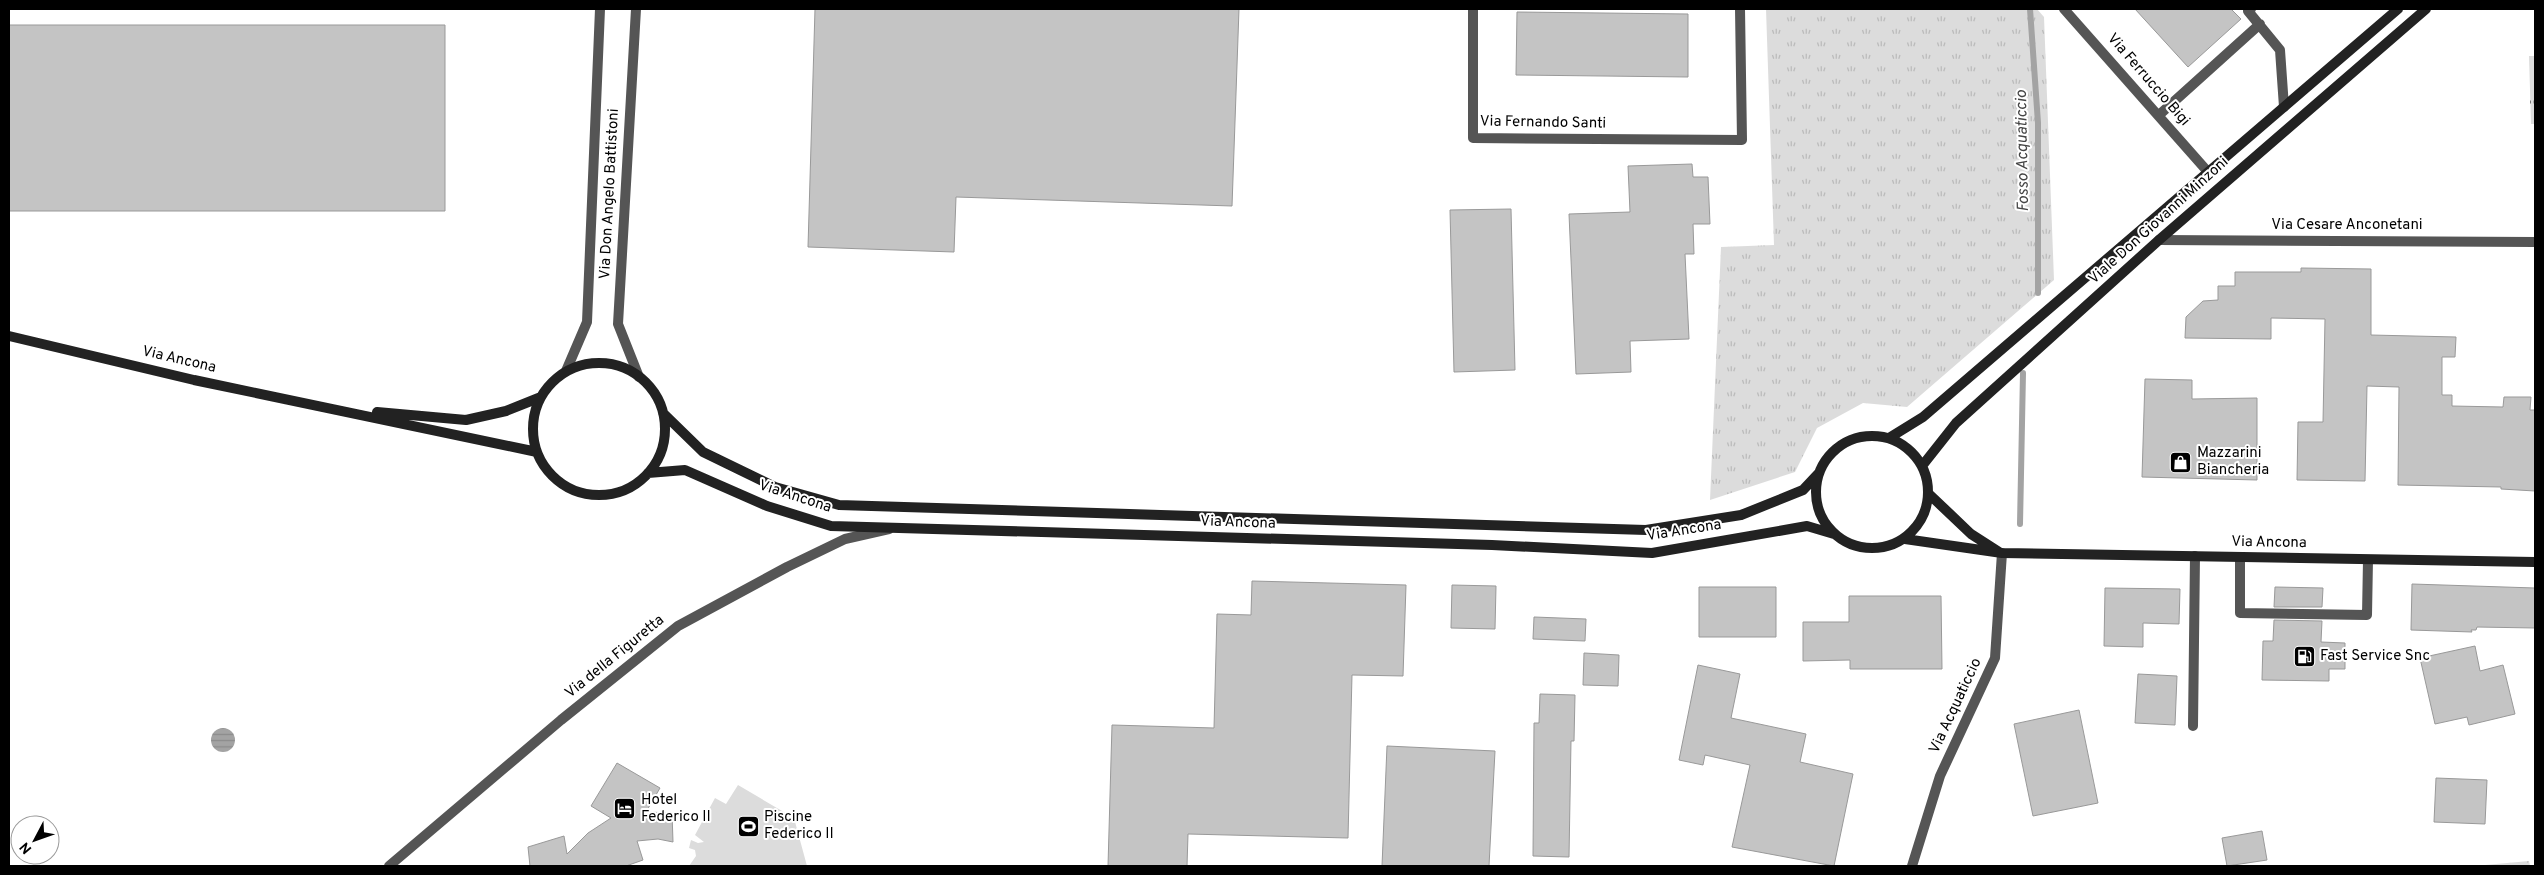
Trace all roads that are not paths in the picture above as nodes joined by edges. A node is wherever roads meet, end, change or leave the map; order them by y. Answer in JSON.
{"nodes":[{"id":1,"x":600,"y":9,"type":"edge"},
{"id":2,"x":636,"y":9,"type":"edge"},
{"id":3,"x":1473,"y":9,"type":"edge"},
{"id":4,"x":1740,"y":9,"type":"edge"},
{"id":5,"x":2064,"y":9,"type":"edge"},
{"id":6,"x":2251,"y":9,"type":"edge"},
{"id":7,"x":2398,"y":9,"type":"edge"},
{"id":8,"x":2426,"y":9,"type":"edge"},
{"id":9,"x":2260,"y":24,"type":"junction"},
{"id":10,"x":2284,"y":107,"type":"junction"},
{"id":11,"x":2159,"y":115,"type":"junction"},
{"id":12,"x":2208,"y":172,"type":"junction"},
{"id":13,"x":2159,"y":240,"type":"junction"},
{"id":14,"x":2535,"y":242,"type":"edge"},
{"id":15,"x":9,"y":336,"type":"edge"},
{"id":16,"x":566,"y":371,"type":"junction"},
{"id":17,"x":640,"y":377,"type":"junction"},
{"id":18,"x":541,"y":397,"type":"junction"},
{"id":19,"x":344,"y":410,"type":"junction"},
{"id":20,"x":663,"y":413,"type":"junction"},
{"id":21,"x":1889,"y":438,"type":"junction"},
{"id":22,"x":537,"y":452,"type":"junction"},
{"id":23,"x":1922,"y":466,"type":"junction"},
{"id":24,"x":648,"y":473,"type":"junction"},
{"id":25,"x":1819,"y":473,"type":"junction"},
{"id":26,"x":1929,"y":494,"type":"junction"},
{"id":27,"x":895,"y":528,"type":"junction"},
{"id":28,"x":1834,"y":534,"type":"junction"},
{"id":29,"x":1905,"y":538,"type":"junction"},
{"id":30,"x":2002,"y":554,"type":"junction"},
{"id":31,"x":2195,"y":556,"type":"junction"},
{"id":32,"x":2240,"y":558,"type":"junction"},
{"id":33,"x":2368,"y":560,"type":"junction"},
{"id":34,"x":2535,"y":562,"type":"edge"},
{"id":35,"x":2192,"y":726,"type":"dead end"},
{"id":36,"x":389,"y":866,"type":"edge"},
{"id":37,"x":1912,"y":866,"type":"edge"}],
"edges":[{"from":1,"to":16,"type":"street","name":"Via Don Angelo Battistoni"},
{"from":2,"to":17,"type":"street","name":"Via Don Angelo Battistoni"},
{"from":3,"to":4,"type":"street","name":"Via Fernando Santi"},
{"from":5,"to":11,"type":"street","name":"Via Ferruccio Bigi"},
{"from":6,"to":9,"type":"street"},
{"from":7,"to":10,"type":"main road","name":"Viale Don Giovanni Minzoni"},
{"from":8,"to":13,"type":"main road","name":"Viale Don Giovanni Minzoni"},
{"from":9,"to":10,"type":"street"},
{"from":9,"to":11,"type":"street"},
{"from":10,"to":12,"type":"main road","name":"Viale Don Giovanni Minzoni"},
{"from":11,"to":12,"type":"street","name":"Via Ferruccio Bigi"},
{"from":12,"to":21,"type":"main road","name":"Viale Don Giovanni Minzoni"},
{"from":13,"to":14,"type":"street","name":"Via Cesare Anconetani"},
{"from":13,"to":23,"type":"main road","name":"Viale Don Giovanni Minzoni"},
{"from":15,"to":19,"type":"main road","name":"Via Ancona"},
{"from":16,"to":17,"type":"main road","name":"Via Ancona"},
{"from":16,"to":18,"type":"main road","name":"Via Ancona"},
{"from":17,"to":20,"type":"main road","name":"Via Ancona"},
{"from":18,"to":19,"type":"main road","name":"Via Ancona"},
{"from":18,"to":22,"type":"main road","name":"Via Ancona"},
{"from":19,"to":22,"type":"main road","name":"Via Ancona"},
{"from":20,"to":24,"type":"main road","name":"Via Ancona"},
{"from":20,"to":25,"type":"main road","name":"Via Ancona"},
{"from":21,"to":23,"type":"main road"},
{"from":21,"to":25,"type":"main road"},
{"from":22,"to":24,"type":"main road","name":"Via Ancona"},
{"from":23,"to":26,"type":"main road"},
{"from":24,"to":27,"type":"main road","name":"Via Ancona"},
{"from":25,"to":28,"type":"main road"},
{"from":26,"to":29,"type":"main road"},
{"from":26,"to":30,"type":"main road"},
{"from":27,"to":28,"type":"main road","name":"Via Ancona"},
{"from":27,"to":36,"type":"street","name":"Via della Figuretta"},
{"from":28,"to":29,"type":"main road"},
{"from":29,"to":30,"type":"main road","name":"Via Ancona"},
{"from":30,"to":31,"type":"main road","name":"Via Ancona"},
{"from":30,"to":37,"type":"street","name":"Via Acquaticcio"},
{"from":31,"to":32,"type":"main road","name":"Via Ancona"},
{"from":31,"to":35,"type":"street"},
{"from":32,"to":33,"type":"main road","name":"Via Ancona"},
{"from":32,"to":33,"type":"street"},
{"from":33,"to":34,"type":"main road","name":"Via Ancona"}]}
